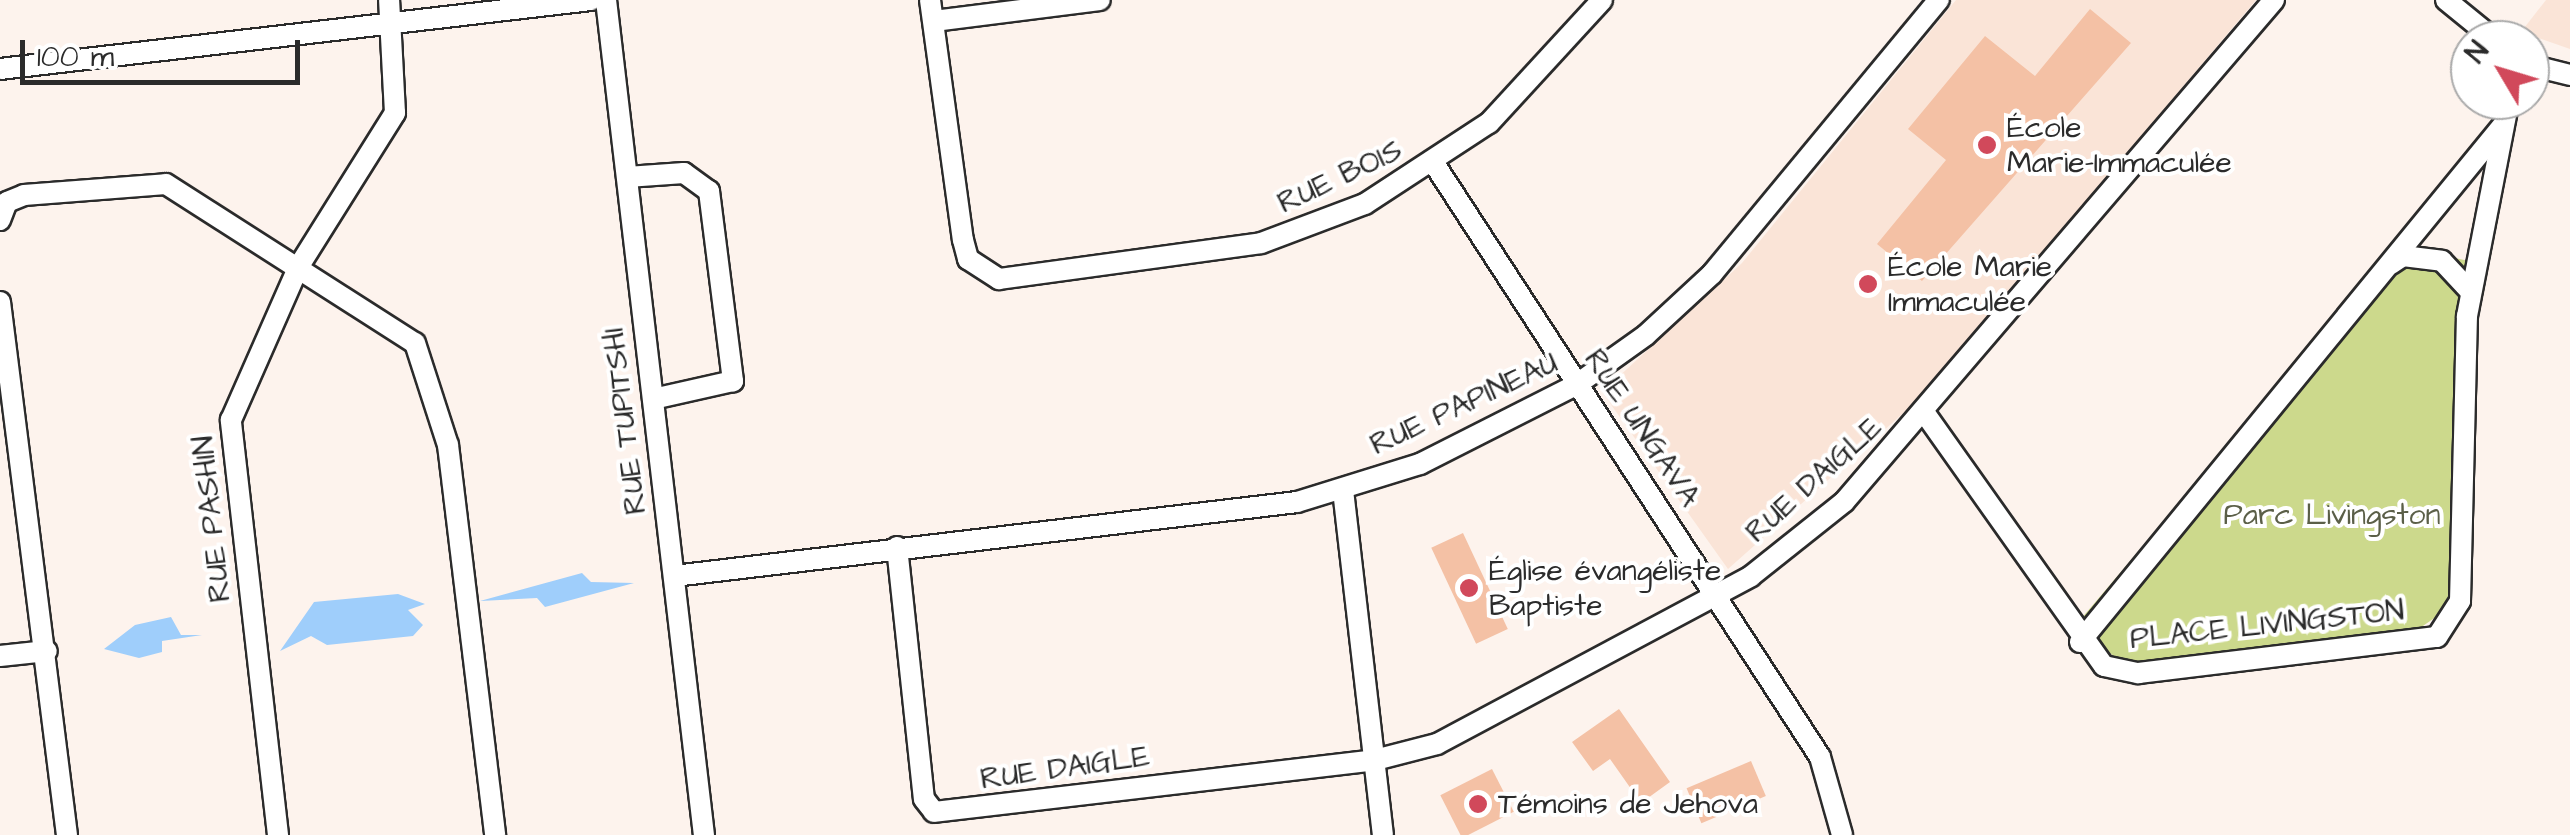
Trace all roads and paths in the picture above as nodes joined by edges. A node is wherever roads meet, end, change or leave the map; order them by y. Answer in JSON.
{"nodes":[{"id":1,"x":389,"y":0,"type":"edge"},
{"id":2,"x":592,"y":0,"type":"edge"},
{"id":3,"x":606,"y":0,"type":"edge"},
{"id":4,"x":1100,"y":0,"type":"edge"},
{"id":5,"x":1602,"y":0,"type":"edge"},
{"id":6,"x":1939,"y":0,"type":"edge"},
{"id":7,"x":2274,"y":0,"type":"edge"},
{"id":8,"x":2446,"y":0,"type":"edge"},
{"id":9,"x":932,"y":10,"type":"edge"},
{"id":10,"x":2470,"y":20,"type":"edge"},
{"id":11,"x":392,"y":24,"type":"junction"},
{"id":12,"x":0,"y":70,"type":"edge"},
{"id":13,"x":2500,"y":120,"type":"edge"},
{"id":14,"x":2505,"y":120,"type":"edge"},
{"id":15,"x":1435,"y":165,"type":"junction"},
{"id":16,"x":627,"y":177,"type":"junction"},
{"id":17,"x":0,"y":220,"type":"edge"},
{"id":18,"x":299,"y":266,"type":"junction"},
{"id":19,"x":2385,"y":267,"type":"junction"},
{"id":20,"x":2470,"y":291,"type":"junction"},
{"id":21,"x":0,"y":302,"type":"edge"},
{"id":22,"x":1576,"y":385,"type":"junction"},
{"id":23,"x":653,"y":399,"type":"junction"},
{"id":24,"x":1924,"y":412,"type":"junction"},
{"id":25,"x":1343,"y":490,"type":"junction"},
{"id":26,"x":897,"y":548,"type":"junction"},
{"id":27,"x":674,"y":576,"type":"junction"},
{"id":28,"x":1716,"y":594,"type":"junction"},
{"id":29,"x":2080,"y":642,"type":"junction"},
{"id":30,"x":47,"y":651,"type":"junction"},
{"id":31,"x":0,"y":656,"type":"edge"},
{"id":32,"x":1374,"y":760,"type":"junction"},
{"id":33,"x":67,"y":835,"type":"edge"},
{"id":34,"x":278,"y":835,"type":"edge"},
{"id":35,"x":495,"y":835,"type":"edge"},
{"id":36,"x":704,"y":835,"type":"edge"},
{"id":37,"x":1383,"y":835,"type":"edge"},
{"id":38,"x":1842,"y":835,"type":"edge"}],
"edges":[{"from":1,"to":11,"type":"street","name":"RUE PASHIN"},
{"from":2,"to":11,"type":"street"},
{"from":3,"to":16,"type":"street","name":"RUE TUPITSHI"},
{"from":4,"to":9,"type":"street"},
{"from":5,"to":15,"type":"street","name":"RUE BOIS"},
{"from":6,"to":22,"type":"street","name":"RUE PAPINEAU"},
{"from":7,"to":24,"type":"street","name":"RUE DAIGLE"},
{"from":8,"to":10,"type":"street"},
{"from":9,"to":15,"type":"street","name":"RUE BOIS"},
{"from":11,"to":12,"type":"street"},
{"from":11,"to":18,"type":"street","name":"RUE PASHIN"},
{"from":13,"to":19,"type":"street"},
{"from":14,"to":20,"type":"street","name":"PLACE LIVINGSTON"},
{"from":15,"to":22,"type":"street","name":"RUE UNGAVA"},
{"from":16,"to":23,"type":"street","name":"RUE TUPITSHI"},
{"from":16,"to":23,"type":"street"},
{"from":17,"to":18,"type":"street"},
{"from":18,"to":34,"type":"street","name":"RUE PASHIN"},
{"from":18,"to":35,"type":"street"},
{"from":19,"to":20,"type":"street"},
{"from":19,"to":29,"type":"street"},
{"from":20,"to":29,"type":"street","name":"PLACE LIVINGSTON"},
{"from":21,"to":30,"type":"street"},
{"from":22,"to":25,"type":"street","name":"RUE PAPINEAU"},
{"from":22,"to":28,"type":"street","name":"RUE UNGAVA"},
{"from":23,"to":27,"type":"street","name":"RUE TUPITSHI"},
{"from":24,"to":28,"type":"street","name":"RUE DAIGLE"},
{"from":24,"to":29,"type":"street","name":"PLACE LIVINGSTON"},
{"from":25,"to":26,"type":"street","name":"RUE PAPINEAU"},
{"from":25,"to":32,"type":"street"},
{"from":26,"to":27,"type":"street","name":"RUE PAPINEAU"},
{"from":26,"to":32,"type":"street","name":"RUE DAIGLE"},
{"from":27,"to":36,"type":"street","name":"RUE TUPITSHI"},
{"from":28,"to":32,"type":"street","name":"RUE DAIGLE"},
{"from":28,"to":38,"type":"street","name":"RUE UNGAVA"},
{"from":30,"to":31,"type":"street"},
{"from":30,"to":33,"type":"street"},
{"from":32,"to":37,"type":"street"}]}
